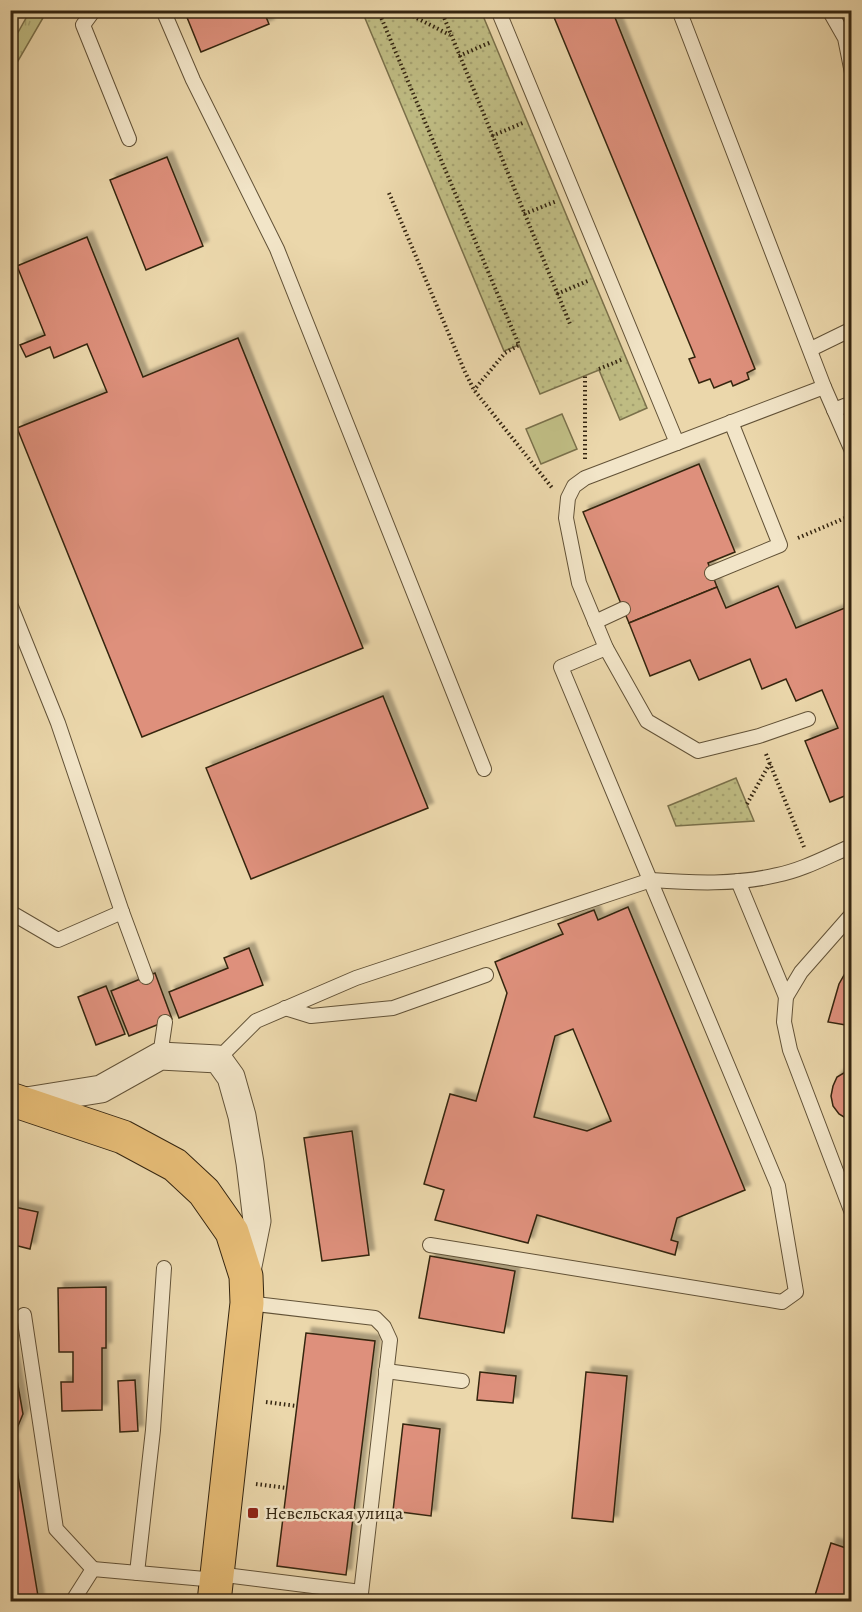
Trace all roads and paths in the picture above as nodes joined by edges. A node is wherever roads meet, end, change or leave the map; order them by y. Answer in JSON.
{"nodes":[{"id":1,"x":94,"y":10,"type":"edge"},
{"id":2,"x":163,"y":10,"type":"edge"},
{"id":3,"x":378,"y":10,"type":"edge"},
{"id":4,"x":400,"y":10,"type":"edge"},
{"id":5,"x":441,"y":10,"type":"edge"},
{"id":6,"x":498,"y":10,"type":"edge"},
{"id":7,"x":679,"y":10,"type":"edge"},
{"id":8,"x":829,"y":10,"type":"edge"},
{"id":9,"x":450,"y":35,"type":"junction"},
{"id":10,"x":509,"y":35,"type":"junction"},
{"id":11,"x":848,"y":37,"type":"edge"},
{"id":12,"x":459,"y":56,"type":"junction"},
{"id":13,"x":852,"y":73,"type":"edge"},
{"id":14,"x":542,"y":115,"type":"junction"},
{"id":15,"x":492,"y":136,"type":"junction"},
{"id":16,"x":129,"y":139,"type":"dead end"},
{"id":17,"x":389,"y":193,"type":"dead end"},
{"id":18,"x":574,"y":194,"type":"junction"},
{"id":19,"x":524,"y":214,"type":"junction"},
{"id":20,"x":607,"y":273,"type":"junction"},
{"id":21,"x":557,"y":294,"type":"junction"},
{"id":22,"x":570,"y":324,"type":"dead end"},
{"id":23,"x":852,"y":329,"type":"edge"},
{"id":24,"x":811,"y":349,"type":"junction"},
{"id":25,"x":585,"y":375,"type":"dead end"},
{"id":26,"x":824,"y":387,"type":"junction"},
{"id":27,"x":474,"y":390,"type":"junction"},
{"id":28,"x":852,"y":403,"type":"edge"},
{"id":29,"x":834,"y":410,"type":"junction"},
{"id":30,"x":730,"y":423,"type":"junction"},
{"id":31,"x":677,"y":443,"type":"junction"},
{"id":32,"x":852,"y":451,"type":"edge"},
{"id":33,"x":585,"y":478,"type":"junction"},
{"id":34,"x":568,"y":498,"type":"junction"},
{"id":35,"x":852,"y":515,"type":"edge"},
{"id":36,"x":787,"y":542,"type":"dead end"},
{"id":37,"x":712,"y":573,"type":"dead end"},
{"id":38,"x":10,"y":604,"type":"edge"},
{"id":39,"x":623,"y":609,"type":"dead end"},
{"id":40,"x":595,"y":622,"type":"junction"},
{"id":41,"x":606,"y":648,"type":"junction"},
{"id":42,"x":808,"y":719,"type":"dead end"},
{"id":43,"x":759,"y":736,"type":"junction"},
{"id":44,"x":770,"y":763,"type":"junction"},
{"id":45,"x":484,"y":769,"type":"dead end"},
{"id":46,"x":747,"y":804,"type":"dead end"},
{"id":47,"x":852,"y":846,"type":"edge"},
{"id":48,"x":811,"y":863,"type":"junction"},
{"id":49,"x":651,"y":880,"type":"junction"},
{"id":50,"x":738,"y":881,"type":"junction"},
{"id":51,"x":10,"y":912,"type":"edge"},
{"id":52,"x":122,"y":912,"type":"junction"},
{"id":53,"x":852,"y":914,"type":"edge"},
{"id":54,"x":486,"y":975,"type":"dead end"},
{"id":55,"x":146,"y":977,"type":"dead end"},
{"id":56,"x":786,"y":997,"type":"junction"},
{"id":57,"x":285,"y":1008,"type":"junction"},
{"id":58,"x":165,"y":1022,"type":"dead end"},
{"id":59,"x":160,"y":1056,"type":"junction"},
{"id":60,"x":218,"y":1059,"type":"junction"},
{"id":61,"x":15,"y":1101,"type":"edge"},
{"id":62,"x":852,"y":1213,"type":"edge"},
{"id":63,"x":430,"y":1245,"type":"dead end"},
{"id":64,"x":164,"y":1268,"type":"dead end"},
{"id":65,"x":247,"y":1289,"type":"junction"},
{"id":66,"x":24,"y":1315,"type":"dead end"},
{"id":67,"x":386,"y":1371,"type":"junction"},
{"id":68,"x":462,"y":1381,"type":"dead end"},
{"id":69,"x":266,"y":1402,"type":"dead end"},
{"id":70,"x":297,"y":1406,"type":"dead end"},
{"id":71,"x":256,"y":1485,"type":"dead end"},
{"id":72,"x":286,"y":1488,"type":"dead end"},
{"id":73,"x":93,"y":1569,"type":"junction"},
{"id":74,"x":137,"y":1573,"type":"junction"},
{"id":75,"x":216,"y":1585,"type":"edge"},
{"id":76,"x":360,"y":1597,"type":"edge"},
{"id":77,"x":72,"y":1602,"type":"edge"}],
"edges":[{"from":1,"to":16,"type":"lane"},
{"from":2,"to":45,"type":"lane"},
{"from":3,"to":27,"type":"path"},
{"from":4,"to":9,"type":"path"},
{"from":5,"to":9,"type":"path"},
{"from":6,"to":10,"type":"lane"},
{"from":7,"to":24,"type":"lane"},
{"from":8,"to":11,"type":"lane"},
{"from":9,"to":12,"type":"path"},
{"from":10,"to":12,"type":"path"},
{"from":10,"to":14,"type":"lane"},
{"from":11,"to":13,"type":"lane"},
{"from":12,"to":15,"type":"path"},
{"from":14,"to":15,"type":"path"},
{"from":14,"to":18,"type":"lane"},
{"from":15,"to":19,"type":"path"},
{"from":17,"to":27,"type":"path"},
{"from":18,"to":19,"type":"path"},
{"from":18,"to":20,"type":"lane"},
{"from":19,"to":21,"type":"path"},
{"from":20,"to":21,"type":"path"},
{"from":20,"to":31,"type":"lane"},
{"from":21,"to":22,"type":"path"},
{"from":23,"to":24,"type":"lane"},
{"from":24,"to":26,"type":"lane"},
{"from":25,"to":33,"type":"path"},
{"from":26,"to":29,"type":"lane"},
{"from":26,"to":30,"type":"lane"},
{"from":27,"to":34,"type":"path"},
{"from":28,"to":29,"type":"lane"},
{"from":29,"to":32,"type":"lane"},
{"from":30,"to":31,"type":"lane"},
{"from":30,"to":37,"type":"lane"},
{"from":31,"to":33,"type":"lane"},
{"from":33,"to":34,"type":"lane"},
{"from":34,"to":40,"type":"lane"},
{"from":35,"to":36,"type":"path"},
{"from":38,"to":52,"type":"lane"},
{"from":39,"to":40,"type":"lane"},
{"from":40,"to":41,"type":"lane"},
{"from":41,"to":43,"type":"lane"},
{"from":41,"to":49,"type":"lane"},
{"from":42,"to":43,"type":"lane"},
{"from":43,"to":44,"type":"path"},
{"from":44,"to":46,"type":"path"},
{"from":44,"to":48,"type":"path"},
{"from":47,"to":48,"type":"lane"},
{"from":48,"to":50,"type":"lane"},
{"from":49,"to":50,"type":"lane"},
{"from":49,"to":57,"type":"lane"},
{"from":49,"to":63,"type":"lane"},
{"from":50,"to":56,"type":"lane"},
{"from":51,"to":52,"type":"lane"},
{"from":52,"to":55,"type":"lane"},
{"from":53,"to":56,"type":"lane"},
{"from":54,"to":57,"type":"lane"},
{"from":56,"to":62,"type":"lane"},
{"from":57,"to":60,"type":"lane"},
{"from":58,"to":59,"type":"lane"},
{"from":59,"to":60,"type":"street"},
{"from":59,"to":61,"type":"street"},
{"from":60,"to":65,"type":"street"},
{"from":61,"to":65,"type":"main road"},
{"from":64,"to":74,"type":"lane"},
{"from":65,"to":67,"type":"lane"},
{"from":65,"to":75,"type":"main road"},
{"from":66,"to":73,"type":"lane"},
{"from":67,"to":68,"type":"lane"},
{"from":67,"to":76,"type":"lane"},
{"from":69,"to":70,"type":"path"},
{"from":71,"to":72,"type":"path"},
{"from":73,"to":74,"type":"lane"},
{"from":73,"to":77,"type":"lane"},
{"from":74,"to":75,"type":"lane"},
{"from":75,"to":76,"type":"lane"}]}
